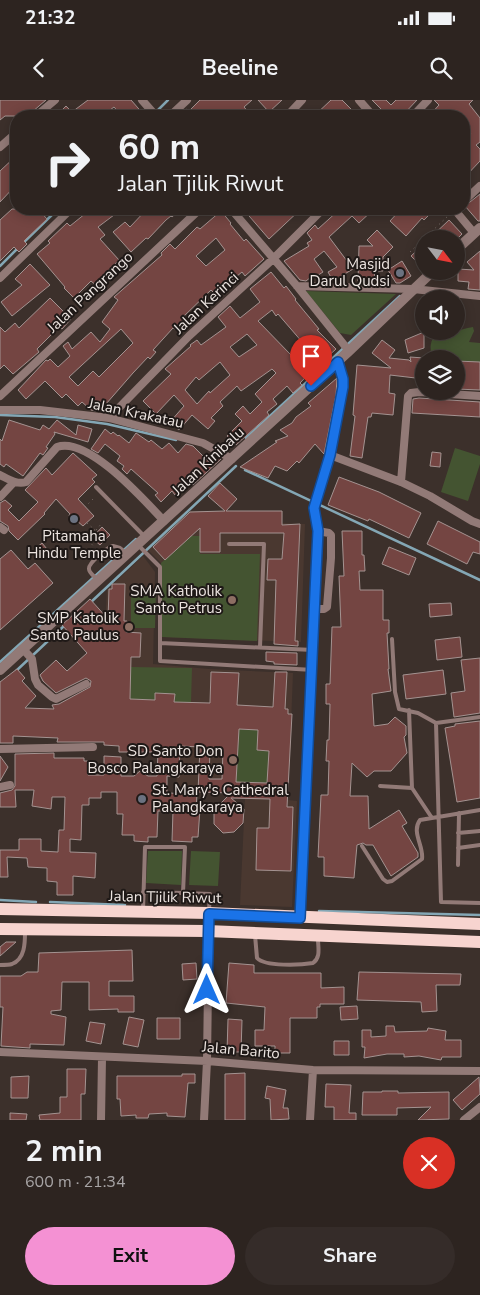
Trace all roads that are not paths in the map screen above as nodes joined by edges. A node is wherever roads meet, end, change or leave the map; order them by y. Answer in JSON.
{"nodes":[{"id":1,"x":55,"y":100,"type":"edge"},
{"id":2,"x":142,"y":100,"type":"edge"},
{"id":3,"x":187,"y":100,"type":"edge"},
{"id":4,"x":302,"y":100,"type":"edge"},
{"id":5,"x":359,"y":100,"type":"edge"},
{"id":6,"x":428,"y":100,"type":"edge"},
{"id":7,"x":43,"y":110,"type":"edge"},
{"id":8,"x":151,"y":110,"type":"edge"},
{"id":9,"x":176,"y":110,"type":"edge"},
{"id":10,"x":293,"y":110,"type":"edge"},
{"id":11,"x":368,"y":110,"type":"edge"},
{"id":12,"x":419,"y":110,"type":"edge"},
{"id":13,"x":10,"y":138,"type":"edge"},
{"id":14,"x":0,"y":147,"type":"edge"},
{"id":15,"x":480,"y":186,"type":"edge"},
{"id":16,"x":470,"y":195,"type":"edge"},
{"id":17,"x":65,"y":215,"type":"edge"},
{"id":18,"x":194,"y":215,"type":"edge"},
{"id":19,"x":236,"y":215,"type":"edge"},
{"id":20,"x":317,"y":215,"type":"edge"},
{"id":21,"x":461,"y":215,"type":"edge"},
{"id":22,"x":477,"y":231,"type":"edge"},
{"id":23,"x":465,"y":242,"type":"edge"},
{"id":24,"x":273,"y":259,"type":"junction"},
{"id":25,"x":0,"y":278,"type":"edge"},
{"id":26,"x":424,"y":280,"type":"edge"},
{"id":27,"x":297,"y":286,"type":"junction"},
{"id":28,"x":414,"y":289,"type":"junction"},
{"id":29,"x":480,"y":296,"type":"edge"},
{"id":30,"x":349,"y":351,"type":"junction"},
{"id":31,"x":338,"y":362,"type":"junction"},
{"id":32,"x":0,"y":396,"type":"edge"},
{"id":33,"x":480,"y":396,"type":"edge"},
{"id":34,"x":0,"y":410,"type":"edge"},
{"id":35,"x":109,"y":418,"type":"junction"},
{"id":36,"x":330,"y":455,"type":"junction"},
{"id":37,"x":232,"y":458,"type":"junction"},
{"id":38,"x":0,"y":475,"type":"edge"},
{"id":39,"x":14,"y":482,"type":"junction"},
{"id":40,"x":401,"y":482,"type":"junction"},
{"id":41,"x":96,"y":487,"type":"dead end"},
{"id":42,"x":0,"y":497,"type":"edge"},
{"id":43,"x":164,"y":521,"type":"junction"},
{"id":44,"x":480,"y":524,"type":"edge"},
{"id":45,"x":318,"y":531,"type":"junction"},
{"id":46,"x":146,"y":538,"type":"junction"},
{"id":47,"x":229,"y":544,"type":"dead end"},
{"id":48,"x":138,"y":545,"type":"junction"},
{"id":49,"x":127,"y":554,"type":"junction"},
{"id":50,"x":98,"y":581,"type":"junction"},
{"id":51,"x":315,"y":609,"type":"junction"},
{"id":52,"x":392,"y":638,"type":"dead end"},
{"id":53,"x":160,"y":643,"type":"junction"},
{"id":54,"x":260,"y":647,"type":"junction"},
{"id":55,"x":23,"y":649,"type":"junction"},
{"id":56,"x":313,"y":650,"type":"junction"},
{"id":57,"x":0,"y":670,"type":"edge"},
{"id":58,"x":313,"y":670,"type":"junction"},
{"id":59,"x":86,"y":684,"type":"dead end"},
{"id":60,"x":409,"y":710,"type":"junction"},
{"id":61,"x":480,"y":717,"type":"edge"},
{"id":62,"x":436,"y":723,"type":"junction"},
{"id":63,"x":93,"y":747,"type":"dead end"},
{"id":64,"x":0,"y":749,"type":"edge"},
{"id":65,"x":10,"y":785,"type":"dead end"},
{"id":66,"x":0,"y":786,"type":"edge"},
{"id":67,"x":380,"y":786,"type":"dead end"},
{"id":68,"x":412,"y":788,"type":"junction"},
{"id":69,"x":480,"y":810,"type":"edge"},
{"id":70,"x":459,"y":813,"type":"junction"},
{"id":71,"x":440,"y":816,"type":"junction"},
{"id":72,"x":432,"y":818,"type":"junction"},
{"id":73,"x":480,"y":831,"type":"edge"},
{"id":74,"x":458,"y":833,"type":"junction"},
{"id":75,"x":480,"y":845,"type":"edge"},
{"id":76,"x":362,"y":846,"type":"dead end"},
{"id":77,"x":458,"y":848,"type":"junction"},
{"id":78,"x":458,"y":865,"type":"dead end"},
{"id":79,"x":143,"y":892,"type":"junction"},
{"id":80,"x":182,"y":893,"type":"junction"},
{"id":81,"x":480,"y":903,"type":"edge"},
{"id":82,"x":0,"y":909,"type":"edge"},
{"id":83,"x":143,"y":913,"type":"junction"},
{"id":84,"x":209,"y":914,"type":"junction"},
{"id":85,"x":300,"y":918,"type":"junction"},
{"id":86,"x":318,"y":919,"type":"junction"},
{"id":87,"x":480,"y":924,"type":"edge"},
{"id":88,"x":0,"y":929,"type":"edge"},
{"id":89,"x":25,"y":930,"type":"junction"},
{"id":90,"x":207,"y":931,"type":"junction"},
{"id":91,"x":255,"y":932,"type":"junction"},
{"id":92,"x":318,"y":936,"type":"junction"},
{"id":93,"x":480,"y":942,"type":"edge"},
{"id":94,"x":0,"y":965,"type":"edge"},
{"id":95,"x":0,"y":1052,"type":"edge"},
{"id":96,"x":102,"y":1058,"type":"junction"},
{"id":97,"x":207,"y":1061,"type":"junction"},
{"id":98,"x":313,"y":1070,"type":"junction"},
{"id":99,"x":480,"y":1071,"type":"edge"},
{"id":100,"x":480,"y":1107,"type":"edge"},
{"id":101,"x":467,"y":1119,"type":"edge"},
{"id":102,"x":101,"y":1120,"type":"edge"},
{"id":103,"x":204,"y":1120,"type":"edge"},
{"id":104,"x":310,"y":1120,"type":"edge"}],
"edges":[{"from":1,"to":7,"type":"street"},
{"from":2,"to":8,"type":"street"},
{"from":3,"to":9,"type":"street"},
{"from":4,"to":10,"type":"street"},
{"from":5,"to":11,"type":"street"},
{"from":6,"to":12,"type":"street"},
{"from":13,"to":14,"type":"street"},
{"from":15,"to":16,"type":"street"},
{"from":17,"to":25,"type":"street"},
{"from":18,"to":32,"type":"street","name":"Jalan Pangrango"},
{"from":19,"to":24,"type":"street"},
{"from":20,"to":24,"type":"street","name":"Jalan Kerinci"},
{"from":21,"to":22,"type":"street"},
{"from":22,"to":23,"type":"street"},
{"from":24,"to":27,"type":"street"},
{"from":24,"to":35,"type":"street","name":"Jalan Kerinci"},
{"from":26,"to":28,"type":"street","name":"Jalan Kinibalu"},
{"from":27,"to":28,"type":"street"},
{"from":27,"to":30,"type":"street"},
{"from":28,"to":29,"type":"street"},
{"from":28,"to":30,"type":"street","name":"Jalan Kinibalu"},
{"from":30,"to":31,"type":"street","name":"Jalan Kinibalu"},
{"from":31,"to":36,"type":"street"},
{"from":31,"to":37,"type":"street","name":"Jalan Kinibalu"},
{"from":33,"to":40,"type":"street"},
{"from":34,"to":35,"type":"street","name":"Jalan Krakatau"},
{"from":35,"to":37,"type":"street","name":"Jalan Krakatau"},
{"from":36,"to":40,"type":"street"},
{"from":36,"to":45,"type":"street"},
{"from":37,"to":43,"type":"street","name":"Jalan Kinibalu"},
{"from":38,"to":39,"type":"street"},
{"from":39,"to":42,"type":"street"},
{"from":39,"to":43,"type":"street"},
{"from":40,"to":44,"type":"street"},
{"from":41,"to":46,"type":"lane"},
{"from":43,"to":46,"type":"street","name":"Jalan Kinibalu"},
{"from":45,"to":51,"type":"street"},
{"from":45,"to":51,"type":"street"},
{"from":46,"to":48,"type":"street","name":"Jalan Kinibalu"},
{"from":47,"to":54,"type":"lane"},
{"from":48,"to":49,"type":"street","name":"Jalan Kinibalu"},
{"from":48,"to":53,"type":"lane"},
{"from":49,"to":50,"type":"street","name":"Jalan Kinibalu"},
{"from":49,"to":50,"type":"lane"},
{"from":50,"to":55,"type":"street","name":"Jalan Kinibalu"},
{"from":51,"to":56,"type":"street"},
{"from":52,"to":60,"type":"lane"},
{"from":53,"to":54,"type":"lane"},
{"from":53,"to":58,"type":"lane"},
{"from":54,"to":56,"type":"lane"},
{"from":55,"to":57,"type":"street","name":"Jalan Kinibalu"},
{"from":55,"to":59,"type":"street"},
{"from":56,"to":58,"type":"street"},
{"from":58,"to":85,"type":"street"},
{"from":60,"to":62,"type":"lane"},
{"from":60,"to":68,"type":"lane"},
{"from":61,"to":62,"type":"lane"},
{"from":62,"to":71,"type":"lane"},
{"from":63,"to":64,"type":"street"},
{"from":65,"to":66,"type":"street"},
{"from":67,"to":68,"type":"lane"},
{"from":68,"to":72,"type":"lane"},
{"from":69,"to":70,"type":"lane"},
{"from":70,"to":71,"type":"lane"},
{"from":70,"to":74,"type":"lane"},
{"from":71,"to":72,"type":"lane"},
{"from":71,"to":81,"type":"lane"},
{"from":72,"to":76,"type":"lane"},
{"from":73,"to":74,"type":"lane"},
{"from":74,"to":77,"type":"lane"},
{"from":75,"to":77,"type":"lane"},
{"from":77,"to":78,"type":"lane"},
{"from":79,"to":80,"type":"lane"},
{"from":79,"to":80,"type":"lane"},
{"from":79,"to":83,"type":"lane"},
{"from":80,"to":84,"type":"lane"},
{"from":82,"to":83,"type":"highway","name":"Jalan Tjilik Riwut"},
{"from":83,"to":84,"type":"highway","name":"Jalan Tjilik Riwut"},
{"from":84,"to":85,"type":"highway","name":"Jalan Tjilik Riwut"},
{"from":84,"to":90,"type":"street"},
{"from":85,"to":86,"type":"highway","name":"Jalan Tjilik Riwut"},
{"from":86,"to":87,"type":"highway","name":"Jalan Tjilik Riwut"},
{"from":86,"to":92,"type":"highway"},
{"from":88,"to":89,"type":"highway"},
{"from":89,"to":90,"type":"highway"},
{"from":89,"to":94,"type":"lane"},
{"from":90,"to":91,"type":"highway"},
{"from":90,"to":97,"type":"street"},
{"from":91,"to":92,"type":"highway"},
{"from":91,"to":92,"type":"lane"},
{"from":92,"to":93,"type":"highway"},
{"from":95,"to":96,"type":"street","name":"Jalan Barito"},
{"from":96,"to":97,"type":"street","name":"Jalan Barito"},
{"from":96,"to":102,"type":"street"},
{"from":97,"to":98,"type":"street","name":"Jalan Barito"},
{"from":97,"to":103,"type":"street"},
{"from":98,"to":99,"type":"street","name":"Jalan Barito"},
{"from":98,"to":104,"type":"street"},
{"from":100,"to":101,"type":"street"}]}
